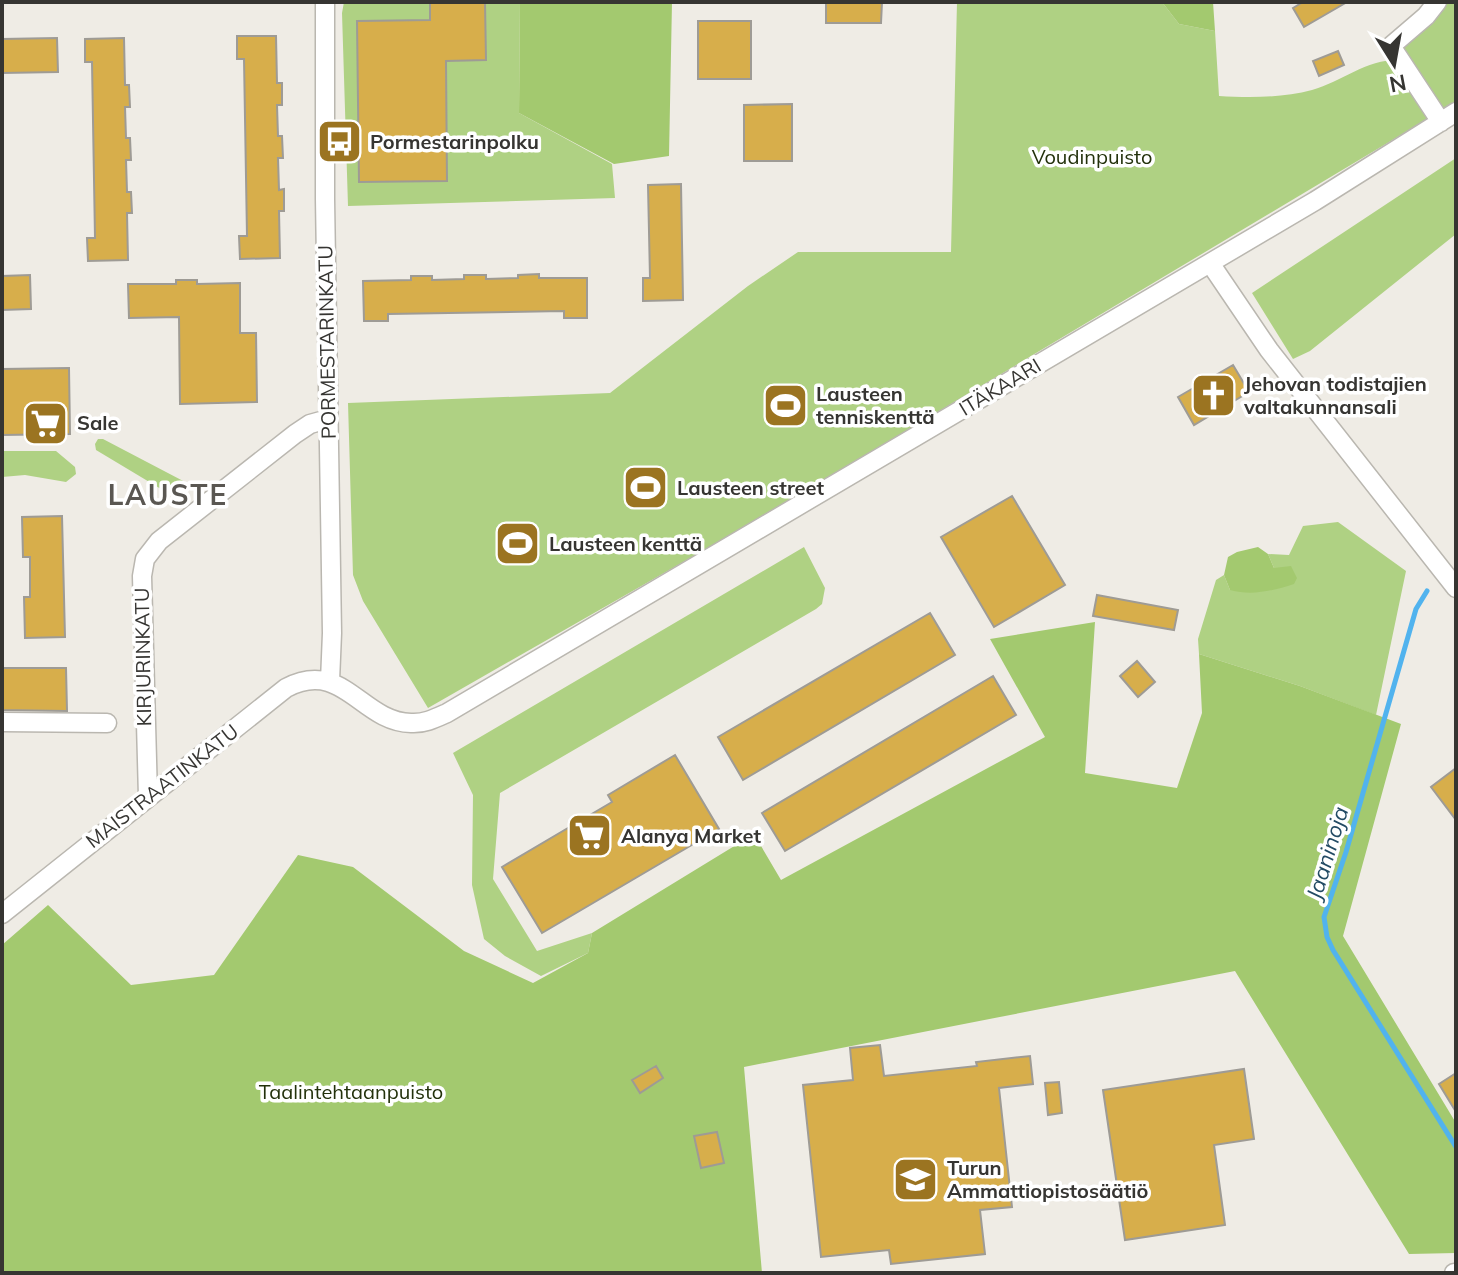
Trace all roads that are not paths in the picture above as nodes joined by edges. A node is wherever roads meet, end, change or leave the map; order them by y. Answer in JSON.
{"nodes":[{"id":1,"x":325,"y":2,"type":"edge"},
{"id":2,"x":1437,"y":2,"type":"edge"},
{"id":3,"x":1449,"y":117,"type":"edge"},
{"id":4,"x":1210,"y":263,"type":"junction"},
{"id":5,"x":328,"y":419,"type":"junction"},
{"id":6,"x":1456,"y":588,"type":"edge"},
{"id":7,"x":330,"y":681,"type":"junction"},
{"id":8,"x":2,"y":722,"type":"edge"},
{"id":9,"x":107,"y":723,"type":"dead end"},
{"id":10,"x":148,"y":797,"type":"junction"},
{"id":11,"x":2,"y":914,"type":"edge"}],
"edges":[{"from":1,"to":5,"type":"street","name":"PORMESTARINKATU"},
{"from":2,"to":3,"type":"street"},
{"from":3,"to":4,"type":"street","name":"ITÄKAARI"},
{"from":4,"to":6,"type":"street"},
{"from":4,"to":7,"type":"street","name":"ITÄKAARI"},
{"from":5,"to":7,"type":"street","name":"PORMESTARINKATU"},
{"from":5,"to":10,"type":"street","name":"KIRJURINKATU"},
{"from":7,"to":10,"type":"street","name":"MAISTRAATINKATU"},
{"from":8,"to":9,"type":"street"},
{"from":10,"to":11,"type":"street","name":"MAISTRAATINKATU"}]}
